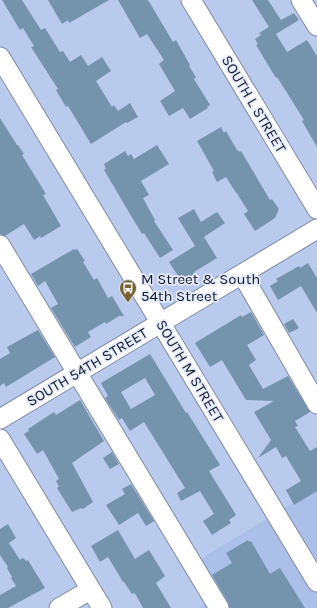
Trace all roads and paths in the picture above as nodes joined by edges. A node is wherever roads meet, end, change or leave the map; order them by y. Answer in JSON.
{"nodes":[{"id":1,"x":191,"y":0,"type":"edge"},
{"id":2,"x":301,"y":0,"type":"edge"},
{"id":3,"x":317,"y":26,"type":"edge"},
{"id":4,"x":0,"y":57,"type":"edge"},
{"id":5,"x":317,"y":209,"type":"edge"},
{"id":6,"x":317,"y":229,"type":"edge"},
{"id":7,"x":0,"y":245,"type":"edge"},
{"id":8,"x":242,"y":274,"type":"junction"},
{"id":9,"x":161,"y":323,"type":"junction"},
{"id":10,"x":78,"y":372,"type":"junction"},
{"id":11,"x":317,"y":404,"type":"edge"},
{"id":12,"x":0,"y":419,"type":"edge"},
{"id":13,"x":0,"y":439,"type":"edge"},
{"id":14,"x":317,"y":582,"type":"edge"},
{"id":15,"x":90,"y":590,"type":"junction"},
{"id":16,"x":212,"y":606,"type":"edge"},
{"id":17,"x":59,"y":608,"type":"edge"},
{"id":18,"x":102,"y":608,"type":"edge"}],
"edges":[{"from":1,"to":5,"type":"street","name":"SOUTH L STREET"},
{"from":2,"to":3,"type":"street"},
{"from":4,"to":9,"type":"street","name":"SOUTH M STREET"},
{"from":6,"to":8,"type":"street","name":"SOUTH 54TH STREET"},
{"from":7,"to":10,"type":"street"},
{"from":8,"to":9,"type":"street","name":"SOUTH 54TH STREET"},
{"from":8,"to":11,"type":"street"},
{"from":9,"to":10,"type":"street","name":"SOUTH 54TH STREET"},
{"from":9,"to":14,"type":"street","name":"SOUTH M STREET"},
{"from":10,"to":12,"type":"street","name":"SOUTH 54TH STREET"},
{"from":10,"to":16,"type":"street"},
{"from":13,"to":15,"type":"street"},
{"from":15,"to":17,"type":"street"},
{"from":15,"to":18,"type":"street"}]}
